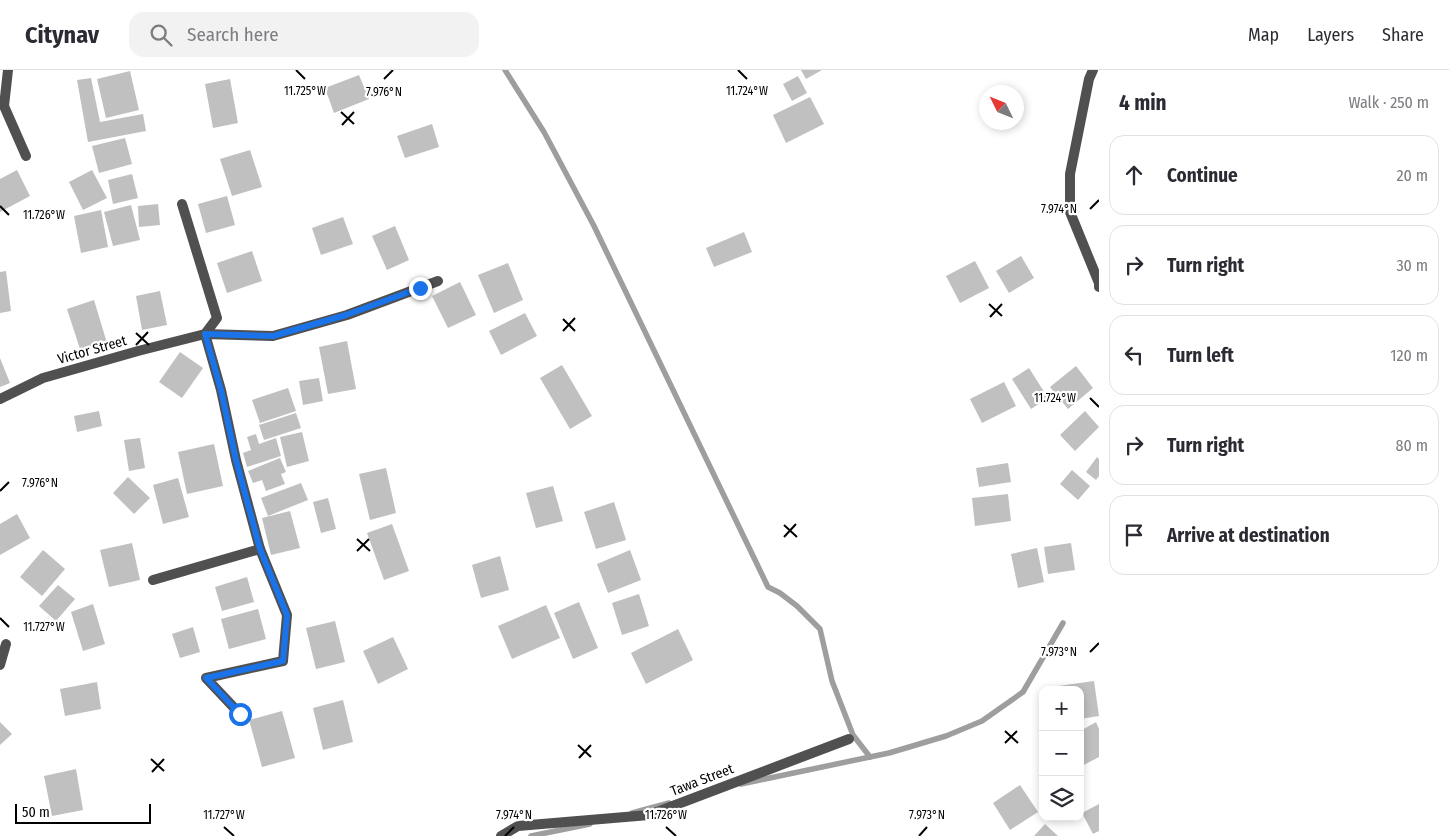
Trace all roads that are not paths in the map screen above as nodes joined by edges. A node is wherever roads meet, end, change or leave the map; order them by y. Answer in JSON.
{"nodes":[{"id":1,"x":8,"y":70,"type":"edge"},
{"id":2,"x":1093,"y":70,"type":"edge"},
{"id":3,"x":26,"y":156,"type":"dead end"},
{"id":4,"x":182,"y":204,"type":"dead end"},
{"id":5,"x":438,"y":281,"type":"dead end"},
{"id":6,"x":1099,"y":287,"type":"edge"},
{"id":7,"x":205,"y":334,"type":"junction"},
{"id":8,"x":0,"y":399,"type":"edge"},
{"id":9,"x":260,"y":549,"type":"junction"},
{"id":10,"x":153,"y":580,"type":"dead end"},
{"id":11,"x":6,"y":644,"type":"dead end"},
{"id":12,"x":0,"y":665,"type":"edge"},
{"id":13,"x":240,"y":714,"type":"dead end"},
{"id":14,"x":849,"y":739,"type":"dead end"},
{"id":15,"x":502,"y":836,"type":"edge"}],
"edges":[{"from":1,"to":3,"type":"street"},
{"from":2,"to":6,"type":"street"},
{"from":4,"to":7,"type":"street"},
{"from":5,"to":7,"type":"street","name":"Victor Street"},
{"from":7,"to":8,"type":"street","name":"Victor Street"},
{"from":7,"to":9,"type":"street"},
{"from":9,"to":10,"type":"street"},
{"from":9,"to":13,"type":"street"},
{"from":11,"to":12,"type":"street"},
{"from":14,"to":15,"type":"street","name":"Tawa Street"}]}
